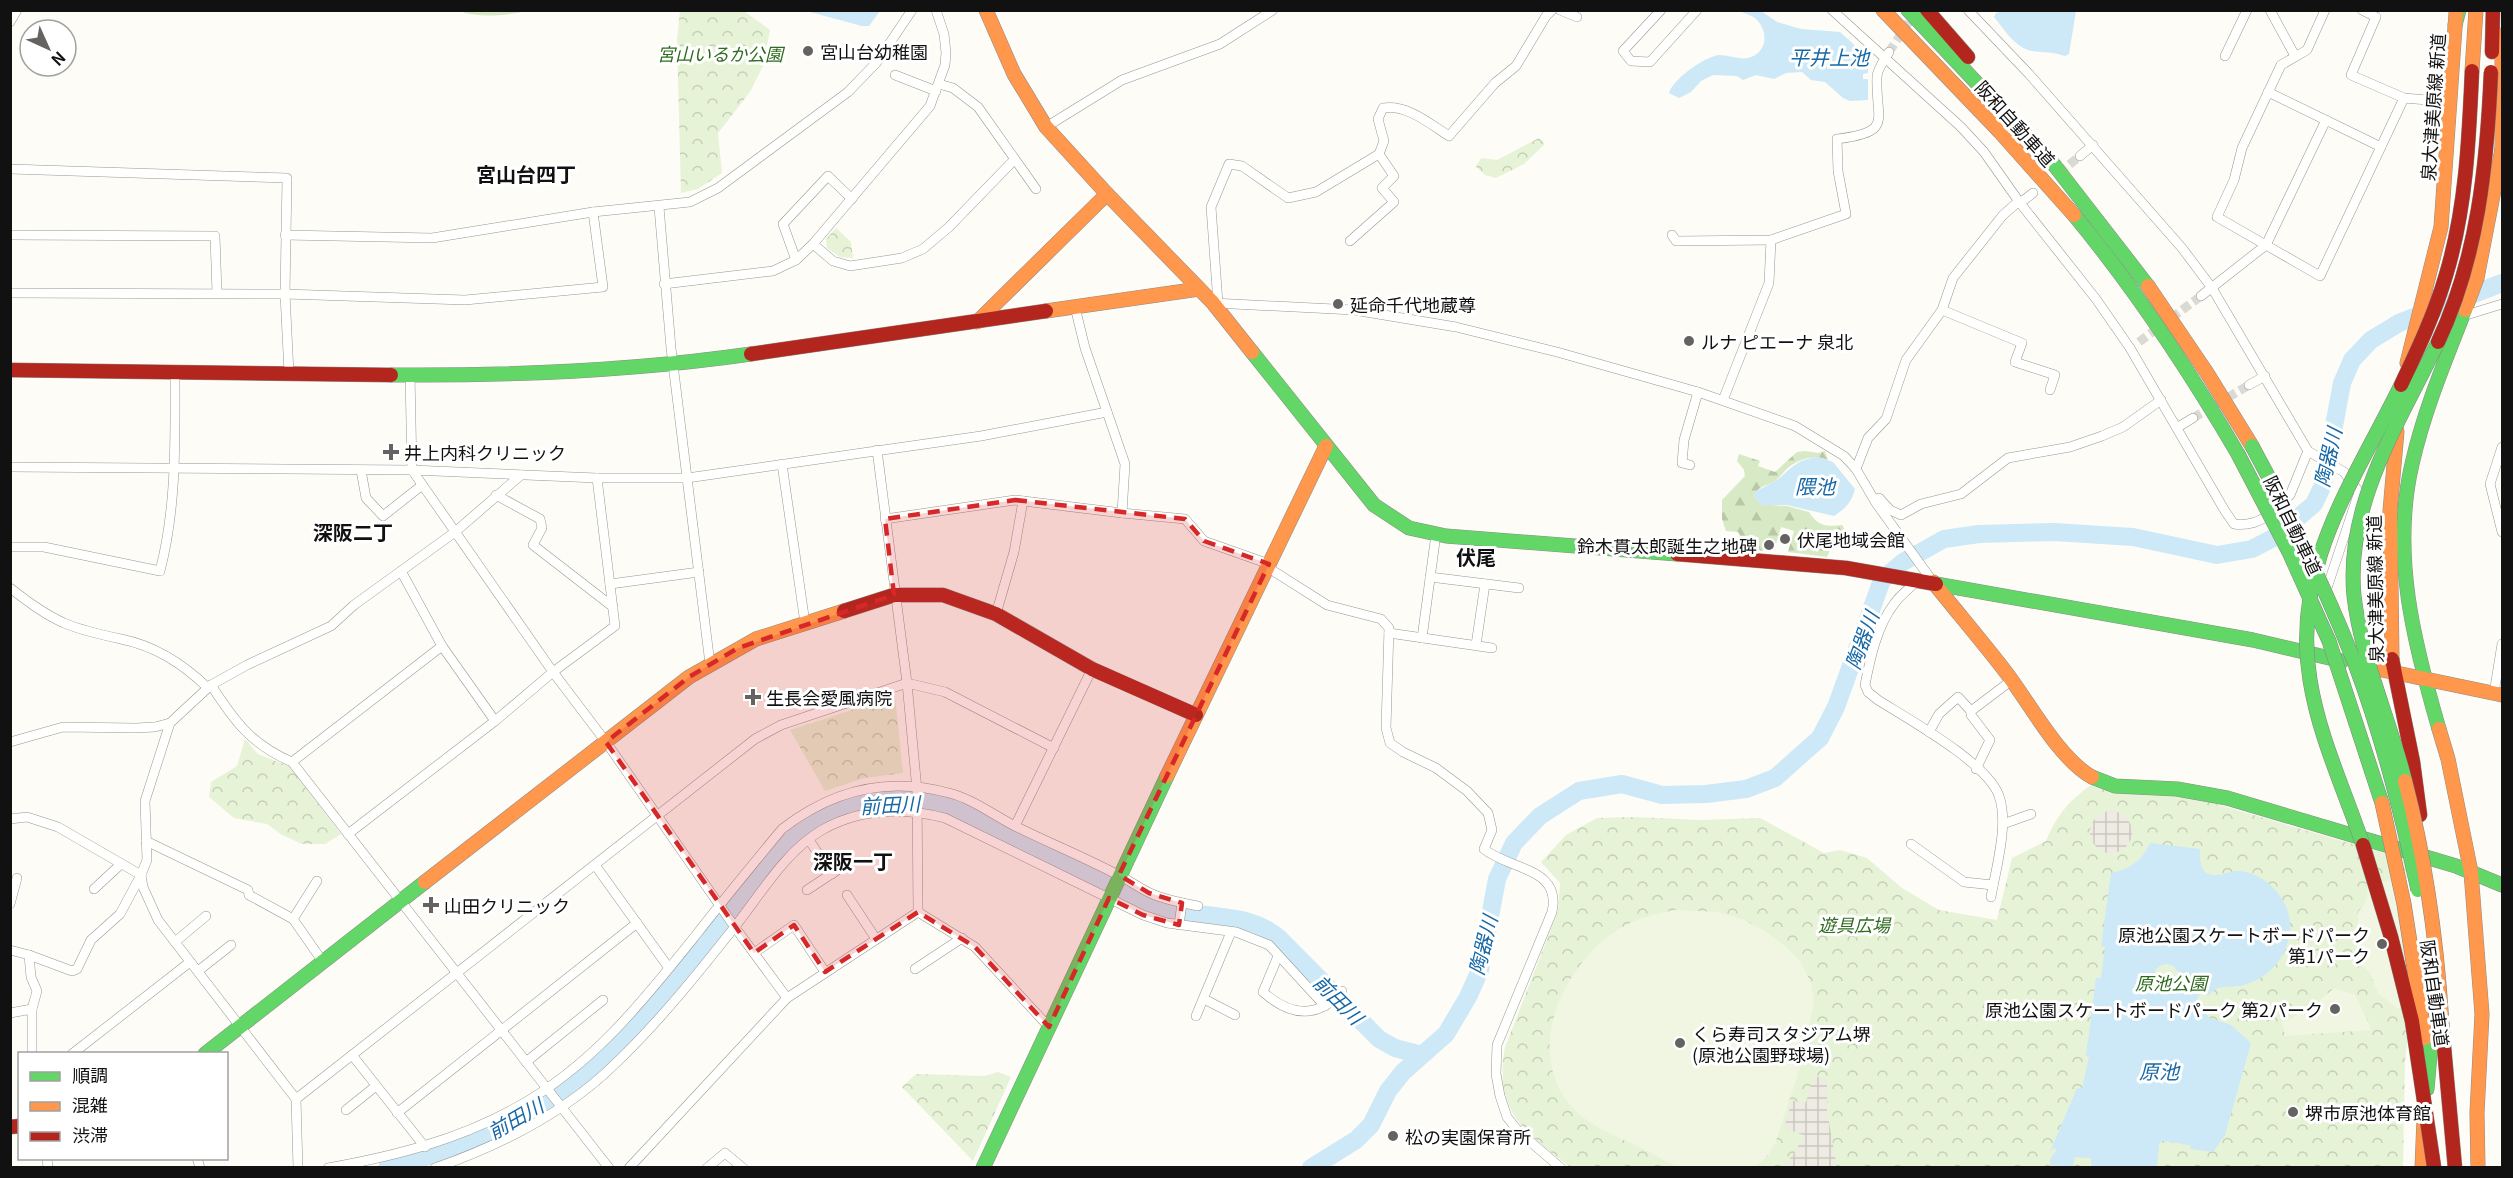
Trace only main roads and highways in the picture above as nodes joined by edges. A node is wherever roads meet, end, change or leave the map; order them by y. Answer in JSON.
{"nodes":[{"id":1,"x":986,"y":10,"type":"edge"},
{"id":2,"x":1878,"y":10,"type":"edge"},
{"id":3,"x":1883,"y":10,"type":"edge"},
{"id":4,"x":1908,"y":10,"type":"edge"},
{"id":5,"x":1927,"y":10,"type":"edge"},
{"id":6,"x":2457,"y":10,"type":"edge"},
{"id":7,"x":2476,"y":10,"type":"edge"},
{"id":8,"x":2493,"y":10,"type":"edge"},
{"id":9,"x":2502,"y":35,"type":"edge"},
{"id":10,"x":2502,"y":43,"type":"edge"},
{"id":11,"x":1924,"y":52,"type":"junction"},
{"id":12,"x":2020,"y":126,"type":"junction"},
{"id":13,"x":2502,"y":152,"type":"edge"},
{"id":14,"x":1107,"y":194,"type":"junction"},
{"id":15,"x":1199,"y":289,"type":"junction"},
{"id":16,"x":977,"y":322,"type":"junction"},
{"id":17,"x":10,"y":370,"type":"edge"},
{"id":18,"x":1326,"y":446,"type":"junction"},
{"id":19,"x":1933,"y":582,"type":"junction"},
{"id":20,"x":2394,"y":673,"type":"junction"},
{"id":21,"x":2424,"y":678,"type":"junction"},
{"id":22,"x":2498,"y":694,"type":"edge"},
{"id":23,"x":1196,"y":715,"type":"junction"},
{"id":24,"x":2429,"y":859,"type":"junction"},
{"id":25,"x":2471,"y":872,"type":"junction"},
{"id":26,"x":2502,"y":885,"type":"edge"},
{"id":27,"x":2442,"y":1025,"type":"junction"},
{"id":28,"x":206,"y":1052,"type":"edge"},
{"id":29,"x":983,"y":1167,"type":"edge"},
{"id":30,"x":2422,"y":1167,"type":"edge"},
{"id":31,"x":2434,"y":1167,"type":"edge"},
{"id":32,"x":2455,"y":1167,"type":"edge"},
{"id":33,"x":2478,"y":1167,"type":"edge"}],
"edges":[{"from":1,"to":14,"type":"main road"},
{"from":2,"to":11,"type":"main road"},
{"from":3,"to":11,"type":"main road","name":"阪和自動車道"},
{"from":4,"to":12,"type":"main road","name":"阪和自動車道"},
{"from":5,"to":12,"type":"main road"},
{"from":6,"to":20,"type":"main road","name":"泉大津美原線 新道"},
{"from":7,"to":31,"type":"main road","bridge":true},
{"from":8,"to":27,"type":"main road","bridge":true},
{"from":9,"to":10,"type":"main road","name":"泉大津美原線 新道"},
{"from":10,"to":13,"type":"main road","name":"泉大津美原線 新道"},
{"from":11,"to":31,"type":"main road","name":"阪和自動車道","bridge":true},
{"from":12,"to":27,"type":"main road","name":"阪和自動車道","bridge":true},
{"from":13,"to":21,"type":"main road","name":"泉大津美原線 新道"},
{"from":14,"to":15,"type":"main road"},
{"from":14,"to":16,"type":"main road"},
{"from":15,"to":16,"type":"main road"},
{"from":15,"to":18,"type":"main road"},
{"from":16,"to":17,"type":"main road"},
{"from":18,"to":19,"type":"main road"},
{"from":18,"to":23,"type":"main road"},
{"from":19,"to":20,"type":"main road"},
{"from":19,"to":24,"type":"main road"},
{"from":20,"to":21,"type":"main road"},
{"from":20,"to":24,"type":"main road","name":"泉大津美原線 新道"},
{"from":21,"to":22,"type":"main road"},
{"from":21,"to":25,"type":"main road","name":"泉大津美原線 新道"},
{"from":23,"to":28,"type":"main road"},
{"from":23,"to":29,"type":"main road"},
{"from":24,"to":25,"type":"main road"},
{"from":24,"to":30,"type":"main road","name":"泉大津美原線 新道"},
{"from":25,"to":26,"type":"main road"},
{"from":25,"to":33,"type":"main road","name":"泉大津美原線 新道"},
{"from":27,"to":32,"type":"main road","name":"阪和自動車道"}]}
